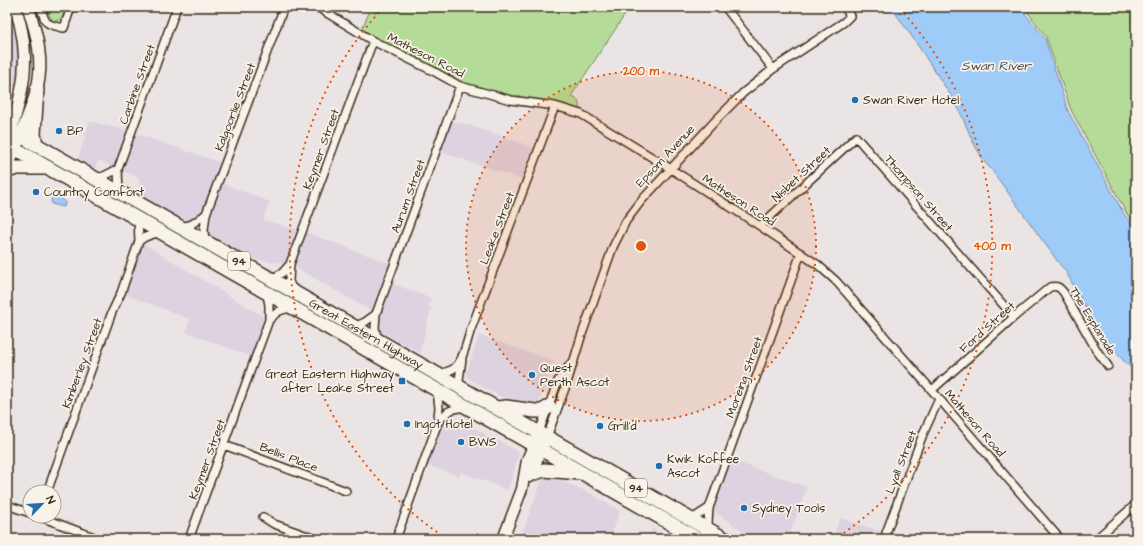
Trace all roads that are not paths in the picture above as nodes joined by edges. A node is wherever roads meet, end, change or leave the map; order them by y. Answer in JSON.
{"nodes":[{"id":1,"x":15,"y":7,"type":"edge"},
{"id":2,"x":28,"y":7,"type":"edge"},
{"id":3,"x":41,"y":7,"type":"edge"},
{"id":4,"x":71,"y":7,"type":"edge"},
{"id":5,"x":177,"y":7,"type":"edge"},
{"id":6,"x":284,"y":7,"type":"edge"},
{"id":7,"x":317,"y":7,"type":"edge"},
{"id":8,"x":725,"y":7,"type":"edge"},
{"id":9,"x":845,"y":7,"type":"edge"},
{"id":10,"x":373,"y":41,"type":"junction"},
{"id":11,"x":773,"y":69,"type":"junction"},
{"id":12,"x":460,"y":86,"type":"junction"},
{"id":13,"x":37,"y":89,"type":"junction"},
{"id":14,"x":555,"y":106,"type":"junction"},
{"id":15,"x":13,"y":131,"type":"edge"},
{"id":16,"x":856,"y":137,"type":"joint"},
{"id":17,"x":36,"y":145,"type":"junction"},
{"id":18,"x":10,"y":147,"type":"edge"},
{"id":19,"x":47,"y":168,"type":"junction"},
{"id":20,"x":118,"y":169,"type":"junction"},
{"id":21,"x":671,"y":169,"type":"junction"},
{"id":22,"x":7,"y":171,"type":"edge"},
{"id":23,"x":95,"y":178,"type":"junction"},
{"id":24,"x":119,"y":192,"type":"junction"},
{"id":25,"x":206,"y":214,"type":"junction"},
{"id":26,"x":138,"y":219,"type":"junction"},
{"id":27,"x":760,"y":226,"type":"junction"},
{"id":28,"x":180,"y":228,"type":"junction"},
{"id":29,"x":160,"y":232,"type":"junction"},
{"id":30,"x":139,"y":241,"type":"junction"},
{"id":31,"x":205,"y":241,"type":"junction"},
{"id":32,"x":801,"y":254,"type":"junction"},
{"id":33,"x":290,"y":264,"type":"junction"},
{"id":34,"x":271,"y":279,"type":"junction"},
{"id":35,"x":1059,"y":287,"type":"joint"},
{"id":36,"x":293,"y":292,"type":"junction"},
{"id":37,"x":267,"y":293,"type":"junction"},
{"id":38,"x":293,"y":308,"type":"junction"},
{"id":39,"x":376,"y":314,"type":"junction"},
{"id":40,"x":1014,"y":317,"type":"junction"},
{"id":41,"x":269,"y":320,"type":"junction"},
{"id":42,"x":354,"y":327,"type":"junction"},
{"id":43,"x":378,"y":340,"type":"junction"},
{"id":44,"x":462,"y":357,"type":"junction"},
{"id":45,"x":574,"y":360,"type":"junction"},
{"id":46,"x":1108,"y":366,"type":"dead end"},
{"id":47,"x":438,"y":374,"type":"junction"},
{"id":48,"x":460,"y":387,"type":"junction"},
{"id":49,"x":437,"y":390,"type":"junction"},
{"id":50,"x":932,"y":390,"type":"junction"},
{"id":51,"x":939,"y":399,"type":"junction"},
{"id":52,"x":466,"y":406,"type":"junction"},
{"id":53,"x":549,"y":406,"type":"junction"},
{"id":54,"x":496,"y":408,"type":"junction"},
{"id":55,"x":437,"y":424,"type":"junction"},
{"id":56,"x":543,"y":435,"type":"junction"},
{"id":57,"x":224,"y":445,"type":"junction"},
{"id":58,"x":538,"y":448,"type":"junction"},
{"id":59,"x":532,"y":474,"type":"junction"},
{"id":60,"x":583,"y":474,"type":"junction"},
{"id":61,"x":50,"y":484,"type":"edge"},
{"id":62,"x":522,"y":489,"type":"junction"},
{"id":63,"x":346,"y":490,"type":"dead end"},
{"id":64,"x":7,"y":505,"type":"edge"},
{"id":65,"x":709,"y":508,"type":"junction"},
{"id":66,"x":1135,"y":508,"type":"edge"},
{"id":67,"x":22,"y":510,"type":"edge"},
{"id":68,"x":263,"y":517,"type":"dead end"},
{"id":69,"x":690,"y":518,"type":"junction"},
{"id":70,"x":59,"y":524,"type":"edge"},
{"id":71,"x":710,"y":530,"type":"junction"},
{"id":72,"x":886,"y":533,"type":"dead end"},
{"id":73,"x":687,"y":536,"type":"edge"},
{"id":74,"x":99,"y":539,"type":"edge"},
{"id":75,"x":189,"y":539,"type":"edge"},
{"id":76,"x":316,"y":539,"type":"edge"},
{"id":77,"x":396,"y":539,"type":"edge"},
{"id":78,"x":503,"y":539,"type":"edge"},
{"id":79,"x":698,"y":539,"type":"edge"},
{"id":80,"x":725,"y":539,"type":"edge"},
{"id":81,"x":1060,"y":539,"type":"edge"},
{"id":82,"x":1096,"y":539,"type":"edge"}],
"edges":[{"from":1,"to":15,"type":"main road"},
{"from":2,"to":13,"type":"main road"},
{"from":3,"to":4,"type":"street"},
{"from":5,"to":20,"type":"street","name":"Carbine Street"},
{"from":6,"to":25,"type":"street","name":"Kalgoorlie Street"},
{"from":7,"to":10,"type":"street","name":"Matheson Road"},
{"from":8,"to":11,"type":"street"},
{"from":9,"to":11,"type":"street","name":"Epsom Avenue"},
{"from":10,"to":12,"type":"street","name":"Matheson Road"},
{"from":10,"to":33,"type":"street","name":"Keymer Street"},
{"from":11,"to":21,"type":"street","name":"Epsom Avenue"},
{"from":12,"to":14,"type":"street","name":"Matheson Road"},
{"from":12,"to":39,"type":"street","name":"Aurum Street"},
{"from":13,"to":15,"type":"main road"},
{"from":13,"to":17,"type":"highway"},
{"from":14,"to":21,"type":"street","name":"Matheson Road"},
{"from":14,"to":44,"type":"street","name":"Leake Street"},
{"from":15,"to":17,"type":"highway","name":"Great Eastern Highway","number":"94"},
{"from":15,"to":18,"type":"main road"},
{"from":16,"to":27,"type":"street","name":"Nisbet Street"},
{"from":16,"to":40,"type":"street","name":"Thompson Street"},
{"from":17,"to":23,"type":"highway","name":"Great Eastern Highway","number":"94"},
{"from":18,"to":19,"type":"highway","name":"Great Eastern Highway","number":"94"},
{"from":18,"to":22,"type":"street"},
{"from":19,"to":22,"type":"highway"},
{"from":19,"to":26,"type":"highway","name":"Great Eastern Highway","number":"94"},
{"from":20,"to":23,"type":"street"},
{"from":20,"to":24,"type":"street","name":"Carbine Street"},
{"from":21,"to":27,"type":"street","name":"Matheson Road"},
{"from":21,"to":45,"type":"street","name":"Epsom Avenue"},
{"from":23,"to":24,"type":"highway","name":"Great Eastern Highway","number":"94"},
{"from":24,"to":28,"type":"highway","name":"Great Eastern Highway","number":"94"},
{"from":25,"to":28,"type":"street"},
{"from":25,"to":31,"type":"street","name":"Kalgoorlie Street"},
{"from":26,"to":29,"type":"highway","name":"Great Eastern Highway","number":"94"},
{"from":26,"to":30,"type":"street","name":"Kimberley Street"},
{"from":27,"to":32,"type":"street","name":"Matheson Road"},
{"from":28,"to":31,"type":"highway","name":"Great Eastern Highway","number":"94"},
{"from":29,"to":30,"type":"street"},
{"from":29,"to":37,"type":"highway","name":"Great Eastern Highway","number":"94"},
{"from":30,"to":61,"type":"street","name":"Kimberley Street"},
{"from":31,"to":34,"type":"highway","name":"Great Eastern Highway","number":"94"},
{"from":32,"to":50,"type":"street","name":"Matheson Road"},
{"from":32,"to":65,"type":"street","name":"Moreing Street"},
{"from":33,"to":34,"type":"street","name":"Keymer Street"},
{"from":33,"to":36,"type":"street","name":"Keymer Street"},
{"from":34,"to":36,"type":"highway","name":"Great Eastern Highway","number":"94"},
{"from":35,"to":40,"type":"street","name":"Ford Street"},
{"from":35,"to":46,"type":"street","name":"The Esplanade"},
{"from":36,"to":42,"type":"highway","name":"Great Eastern Highway","number":"94"},
{"from":37,"to":38,"type":"highway","name":"Great Eastern Highway","number":"94"},
{"from":37,"to":41,"type":"street","name":"Keymer Street"},
{"from":38,"to":41,"type":"street"},
{"from":38,"to":49,"type":"highway","name":"Great Eastern Highway","number":"94"},
{"from":39,"to":42,"type":"street"},
{"from":39,"to":43,"type":"street","name":"Aurum Street"},
{"from":40,"to":50,"type":"street","name":"Ford Street"},
{"from":41,"to":57,"type":"street","name":"Keymer Street"},
{"from":42,"to":43,"type":"highway","name":"Great Eastern Highway","number":"94"},
{"from":43,"to":47,"type":"highway","name":"Great Eastern Highway","number":"94"},
{"from":44,"to":47,"type":"street","name":"Leake Street"},
{"from":44,"to":48,"type":"street","name":"Leake Street"},
{"from":45,"to":53,"type":"street","name":"Epsom Avenue"},
{"from":45,"to":56,"type":"street","name":"Epsom Avenue"},
{"from":47,"to":48,"type":"highway","name":"Great Eastern Highway","number":"94"},
{"from":48,"to":54,"type":"highway","name":"Great Eastern Highway","number":"94"},
{"from":49,"to":52,"type":"highway","name":"Great Eastern Highway","number":"94"},
{"from":49,"to":55,"type":"street"},
{"from":50,"to":51,"type":"street","name":"Matheson Road"},
{"from":51,"to":72,"type":"street","name":"Lyall Street"},
{"from":51,"to":81,"type":"street","name":"Matheson Road"},
{"from":52,"to":55,"type":"street"},
{"from":52,"to":58,"type":"highway","name":"Great Eastern Highway","number":"94"},
{"from":53,"to":54,"type":"highway"},
{"from":53,"to":56,"type":"street","name":"Epsom Avenue"},
{"from":54,"to":56,"type":"highway","name":"Great Eastern Highway","number":"94"},
{"from":55,"to":77,"type":"street"},
{"from":56,"to":58,"type":"street","name":"Epsom Avenue"},
{"from":56,"to":69,"type":"highway","name":"Great Eastern Highway","number":"94"},
{"from":57,"to":63,"type":"street","name":"Bellis Place"},
{"from":57,"to":75,"type":"street","name":"Keymer Street"},
{"from":58,"to":59,"type":"street","name":"Epsom Avenue"},
{"from":58,"to":60,"type":"highway","name":"Great Eastern Highway","number":"94"},
{"from":58,"to":62,"type":"street","name":"Epsom Avenue"},
{"from":59,"to":60,"type":"highway"},
{"from":59,"to":62,"type":"street","name":"Epsom Avenue"},
{"from":60,"to":73,"type":"highway","name":"Great Eastern Highway","number":"94"},
{"from":62,"to":78,"type":"street","name":"Epsom Avenue"},
{"from":64,"to":67,"type":"street"},
{"from":65,"to":69,"type":"street"},
{"from":65,"to":71,"type":"street","name":"Moreing Street"},
{"from":66,"to":82,"type":"street"},
{"from":68,"to":76,"type":"street"},
{"from":69,"to":71,"type":"highway","name":"Great Eastern Highway","number":"94"},
{"from":70,"to":74,"type":"street"},
{"from":71,"to":80,"type":"highway","name":"Great Eastern Highway","number":"94"},
{"from":73,"to":79,"type":"highway","name":"Great Eastern Highway","number":"94"}]}
